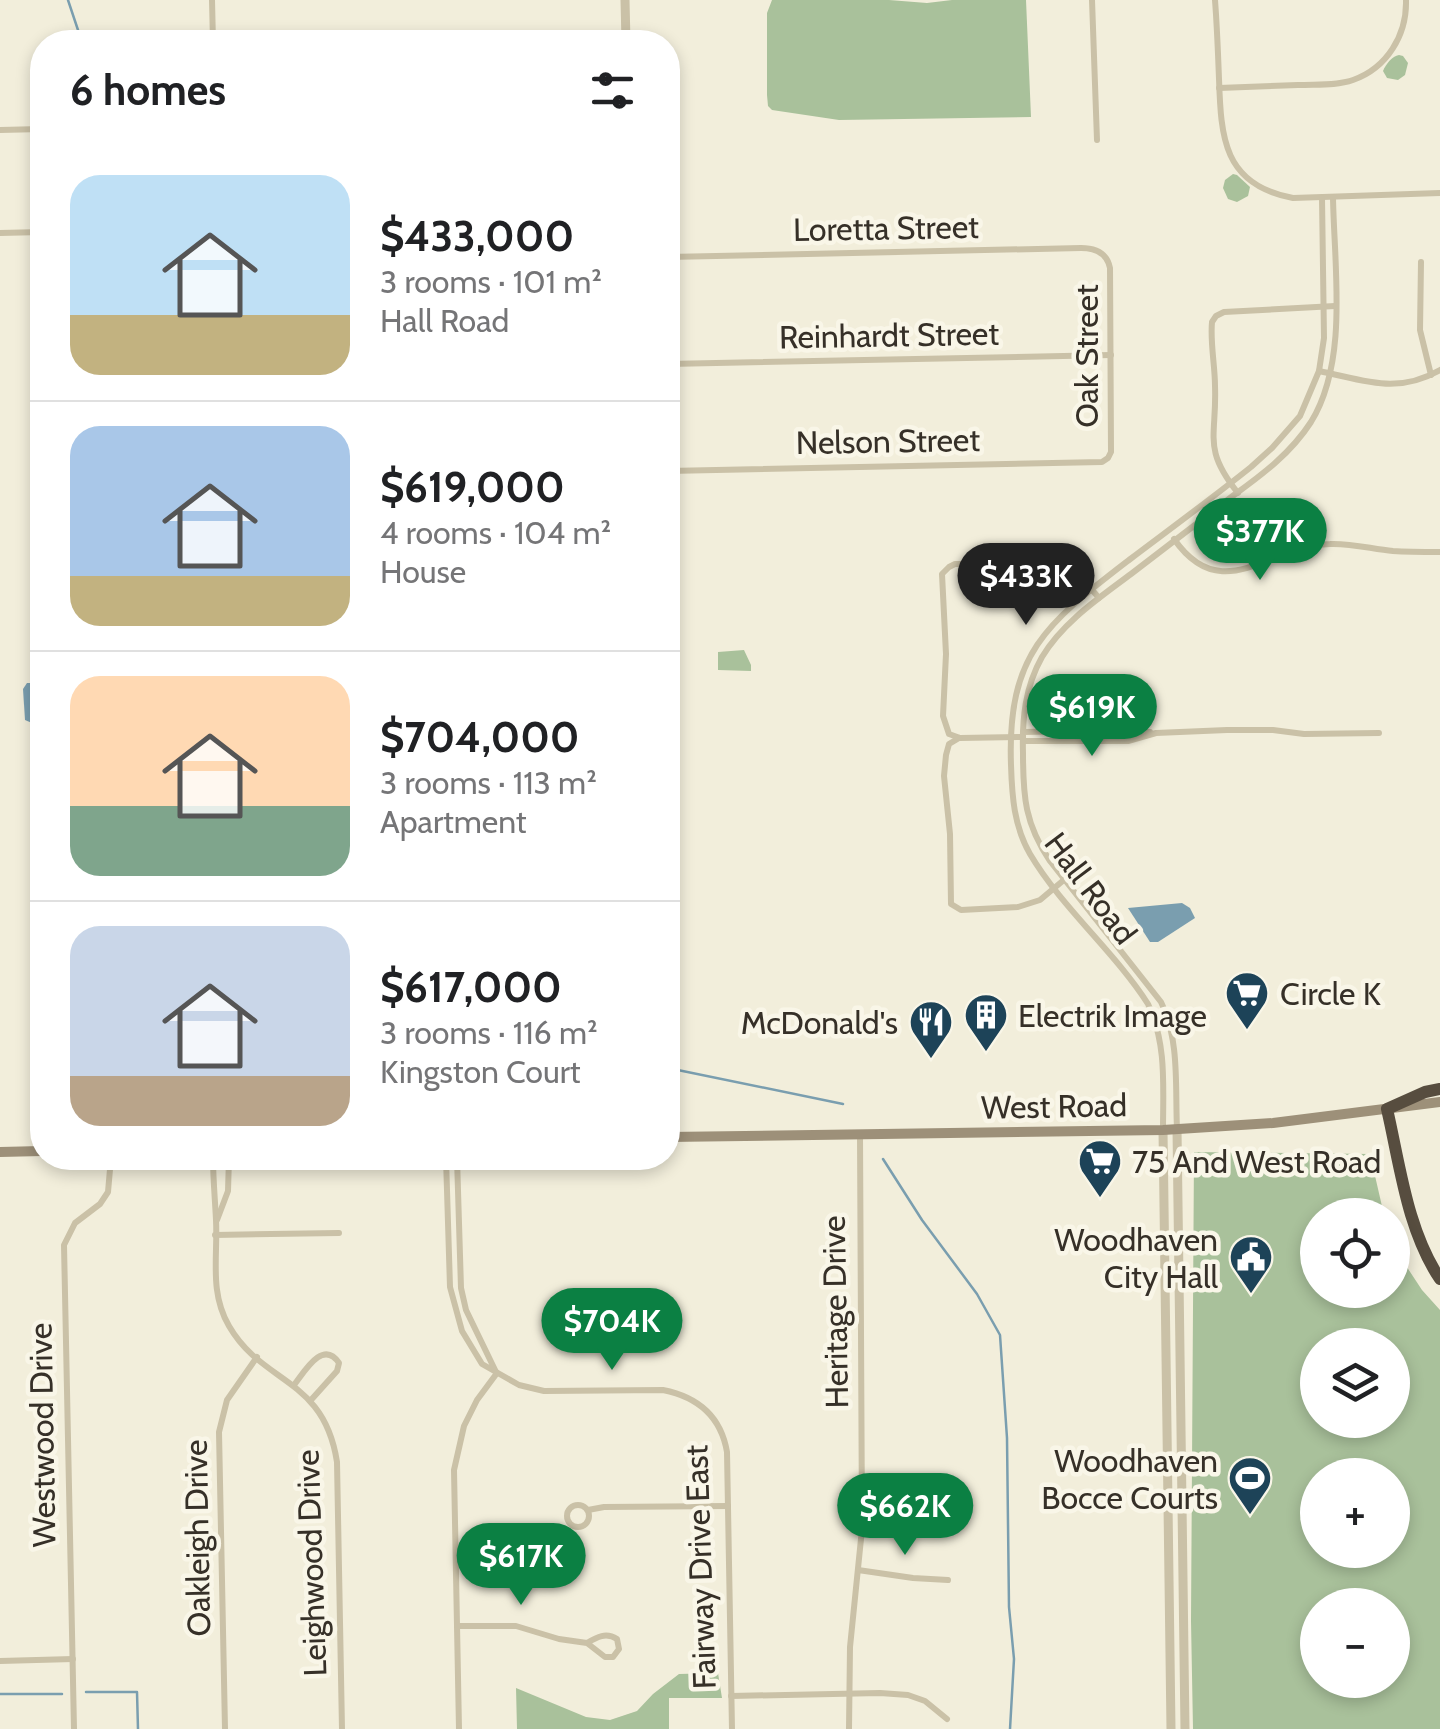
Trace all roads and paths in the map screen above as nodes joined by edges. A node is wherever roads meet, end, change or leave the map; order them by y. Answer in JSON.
{"nodes":[{"id":1,"x":212,"y":0,"type":"edge"},
{"id":2,"x":625,"y":0,"type":"edge"},
{"id":3,"x":1092,"y":0,"type":"edge"},
{"id":4,"x":1216,"y":0,"type":"edge"},
{"id":5,"x":1406,"y":0,"type":"edge"},
{"id":6,"x":213,"y":30,"type":"edge"},
{"id":7,"x":626,"y":30,"type":"edge"},
{"id":8,"x":1219,"y":88,"type":"junction"},
{"id":9,"x":30,"y":129,"type":"edge"},
{"id":10,"x":0,"y":130,"type":"edge"},
{"id":11,"x":1098,"y":140,"type":"dead end"},
{"id":12,"x":1440,"y":193,"type":"edge"},
{"id":13,"x":1333,"y":197,"type":"junction"},
{"id":14,"x":1322,"y":198,"type":"junction"},
{"id":15,"x":30,"y":232,"type":"edge"},
{"id":16,"x":0,"y":233,"type":"edge"},
{"id":17,"x":1104,"y":255,"type":"joint"},
{"id":18,"x":680,"y":258,"type":"edge"},
{"id":19,"x":1421,"y":262,"type":"dead end"},
{"id":20,"x":1335,"y":306,"type":"junction"},
{"id":21,"x":1323,"y":307,"type":"junction"},
{"id":22,"x":1111,"y":355,"type":"junction"},
{"id":23,"x":680,"y":364,"type":"edge"},
{"id":24,"x":1440,"y":370,"type":"edge"},
{"id":25,"x":1319,"y":371,"type":"junction"},
{"id":26,"x":1330,"y":373,"type":"junction"},
{"id":27,"x":1431,"y":375,"type":"junction"},
{"id":28,"x":1108,"y":458,"type":"joint"},
{"id":29,"x":680,"y":471,"type":"edge"},
{"id":30,"x":1230,"y":483,"type":"junction"},
{"id":31,"x":1238,"y":493,"type":"junction"},
{"id":32,"x":1167,"y":531,"type":"junction"},
{"id":33,"x":1175,"y":540,"type":"junction"},
{"id":34,"x":1440,"y":552,"type":"edge"},
{"id":35,"x":1092,"y":589,"type":"junction"},
{"id":36,"x":1100,"y":598,"type":"junction"},
{"id":37,"x":1379,"y":733,"type":"dead end"},
{"id":38,"x":1023,"y":736,"type":"junction"},
{"id":39,"x":1010,"y":737,"type":"junction"},
{"id":40,"x":960,"y":738,"type":"junction"},
{"id":41,"x":1065,"y":880,"type":"junction"},
{"id":42,"x":1056,"y":887,"type":"junction"},
{"id":43,"x":1140,"y":972,"type":"junction"},
{"id":44,"x":1131,"y":980,"type":"junction"},
{"id":45,"x":1173,"y":1038,"type":"junction"},
{"id":46,"x":1161,"y":1041,"type":"junction"},
{"id":47,"x":1440,"y":1089,"type":"edge"},
{"id":48,"x":1440,"y":1102,"type":"edge"},
{"id":49,"x":1387,"y":1109,"type":"junction"},
{"id":50,"x":1177,"y":1129,"type":"junction"},
{"id":51,"x":1163,"y":1130,"type":"junction"},
{"id":52,"x":860,"y":1134,"type":"junction"},
{"id":53,"x":680,"y":1136,"type":"edge"},
{"id":54,"x":30,"y":1151,"type":"edge"},
{"id":55,"x":0,"y":1152,"type":"edge"},
{"id":56,"x":110,"y":1170,"type":"edge"},
{"id":57,"x":213,"y":1170,"type":"edge"},
{"id":58,"x":229,"y":1170,"type":"edge"},
{"id":59,"x":446,"y":1170,"type":"edge"},
{"id":60,"x":457,"y":1170,"type":"edge"},
{"id":61,"x":1164,"y":1190,"type":"junction"},
{"id":62,"x":1178,"y":1190,"type":"junction"},
{"id":63,"x":216,"y":1221,"type":"junction"},
{"id":64,"x":339,"y":1232,"type":"dead end"},
{"id":65,"x":1165,"y":1234,"type":"junction"},
{"id":66,"x":1179,"y":1234,"type":"junction"},
{"id":67,"x":214,"y":1236,"type":"junction"},
{"id":68,"x":459,"y":1247,"type":"junction"},
{"id":69,"x":448,"y":1248,"type":"junction"},
{"id":70,"x":1440,"y":1278,"type":"edge"},
{"id":71,"x":257,"y":1357,"type":"junction"},
{"id":72,"x":1166,"y":1358,"type":"junction"},
{"id":73,"x":1180,"y":1358,"type":"junction"},
{"id":74,"x":496,"y":1373,"type":"junction"},
{"id":75,"x":294,"y":1385,"type":"junction"},
{"id":76,"x":311,"y":1400,"type":"junction"},
{"id":77,"x":728,"y":1506,"type":"junction"},
{"id":78,"x":588,"y":1510,"type":"dead end"},
{"id":79,"x":1168,"y":1555,"type":"junction"},
{"id":80,"x":1183,"y":1555,"type":"junction"},
{"id":81,"x":858,"y":1570,"type":"junction"},
{"id":82,"x":948,"y":1580,"type":"dead end"},
{"id":83,"x":457,"y":1626,"type":"junction"},
{"id":84,"x":587,"y":1643,"type":"junction"},
{"id":85,"x":73,"y":1659,"type":"junction"},
{"id":86,"x":0,"y":1661,"type":"edge"},
{"id":87,"x":849,"y":1694,"type":"junction"},
{"id":88,"x":731,"y":1696,"type":"junction"},
{"id":89,"x":947,"y":1719,"type":"dead end"},
{"id":90,"x":74,"y":1729,"type":"edge"},
{"id":91,"x":225,"y":1729,"type":"edge"},
{"id":92,"x":342,"y":1729,"type":"edge"},
{"id":93,"x":460,"y":1729,"type":"edge"},
{"id":94,"x":732,"y":1729,"type":"edge"},
{"id":95,"x":849,"y":1729,"type":"edge"},
{"id":96,"x":1171,"y":1729,"type":"edge"},
{"id":97,"x":1186,"y":1729,"type":"edge"}],
"edges":[{"from":1,"to":6,"type":"street"},
{"from":2,"to":7,"type":"street"},
{"from":3,"to":11,"type":"street"},
{"from":4,"to":8,"type":"street"},
{"from":5,"to":8,"type":"street"},
{"from":8,"to":14,"type":"street"},
{"from":9,"to":10,"type":"street"},
{"from":12,"to":13,"type":"street"},
{"from":13,"to":14,"type":"street"},
{"from":13,"to":20,"type":"street","name":"Hall Road"},
{"from":14,"to":21,"type":"street","name":"Hall Road"},
{"from":15,"to":16,"type":"street"},
{"from":17,"to":18,"type":"street","name":"Loretta Street"},
{"from":17,"to":22,"type":"street","name":"Oak Street"},
{"from":19,"to":27,"type":"street"},
{"from":20,"to":21,"type":"street"},
{"from":20,"to":26,"type":"street","name":"Hall Road"},
{"from":21,"to":25,"type":"street","name":"Hall Road"},
{"from":21,"to":30,"type":"street"},
{"from":22,"to":23,"type":"street","name":"Reinhardt Street"},
{"from":22,"to":28,"type":"street","name":"Oak Street"},
{"from":24,"to":27,"type":"street"},
{"from":25,"to":26,"type":"street"},
{"from":25,"to":30,"type":"street","name":"Hall Road"},
{"from":26,"to":27,"type":"street"},
{"from":26,"to":31,"type":"street","name":"Hall Road"},
{"from":28,"to":29,"type":"street","name":"Nelson Street"},
{"from":30,"to":31,"type":"street"},
{"from":30,"to":32,"type":"street","name":"Hall Road"},
{"from":31,"to":33,"type":"street","name":"Hall Road"},
{"from":32,"to":33,"type":"street"},
{"from":32,"to":35,"type":"street","name":"Hall Road"},
{"from":33,"to":34,"type":"street"},
{"from":33,"to":36,"type":"street","name":"Hall Road"},
{"from":35,"to":36,"type":"street"},
{"from":35,"to":39,"type":"street","name":"Hall Road"},
{"from":35,"to":40,"type":"street"},
{"from":36,"to":38,"type":"street","name":"Hall Road"},
{"from":37,"to":38,"type":"street"},
{"from":38,"to":39,"type":"street"},
{"from":38,"to":41,"type":"street","name":"Hall Road"},
{"from":39,"to":40,"type":"street"},
{"from":39,"to":42,"type":"street","name":"Hall Road"},
{"from":40,"to":42,"type":"street"},
{"from":41,"to":42,"type":"street"},
{"from":41,"to":43,"type":"street","name":"Hall Road"},
{"from":42,"to":44,"type":"street","name":"Hall Road"},
{"from":43,"to":44,"type":"street"},
{"from":43,"to":45,"type":"street","name":"Hall Road"},
{"from":44,"to":46,"type":"street","name":"Hall Road"},
{"from":45,"to":46,"type":"street"},
{"from":45,"to":50,"type":"street","name":"Hall Road"},
{"from":46,"to":51,"type":"street","name":"Hall Road"},
{"from":47,"to":49,"type":"highway"},
{"from":48,"to":49,"type":"main road","name":"West Road"},
{"from":49,"to":50,"type":"main road","name":"West Road"},
{"from":49,"to":70,"type":"highway"},
{"from":50,"to":51,"type":"main road","name":"West Road"},
{"from":50,"to":62,"type":"street","name":"Hall Road"},
{"from":51,"to":52,"type":"main road","name":"West Road"},
{"from":51,"to":61,"type":"street","name":"Hall Road"},
{"from":52,"to":53,"type":"main road","name":"West Road"},
{"from":52,"to":81,"type":"street","name":"Heritage Drive"},
{"from":54,"to":55,"type":"main road"},
{"from":56,"to":85,"type":"street","name":"Westwood Drive"},
{"from":57,"to":63,"type":"street","name":"Leighwood Drive"},
{"from":58,"to":63,"type":"street","name":"Leighwood Drive"},
{"from":59,"to":69,"type":"street"},
{"from":60,"to":68,"type":"street"},
{"from":61,"to":62,"type":"street"},
{"from":61,"to":65,"type":"street","name":"Hall Road"},
{"from":62,"to":66,"type":"street","name":"Hall Road"},
{"from":63,"to":67,"type":"street","name":"Leighwood Drive"},
{"from":64,"to":67,"type":"street"},
{"from":65,"to":66,"type":"street"},
{"from":65,"to":72,"type":"street","name":"Hall Road"},
{"from":66,"to":73,"type":"street","name":"Hall Road"},
{"from":67,"to":71,"type":"street","name":"Leighwood Drive"},
{"from":68,"to":69,"type":"street"},
{"from":68,"to":74,"type":"street"},
{"from":69,"to":74,"type":"street"},
{"from":71,"to":75,"type":"street","name":"Leighwood Drive"},
{"from":71,"to":91,"type":"street","name":"Oakleigh Drive"},
{"from":72,"to":73,"type":"street"},
{"from":72,"to":79,"type":"street","name":"Hall Road"},
{"from":73,"to":80,"type":"street","name":"Hall Road"},
{"from":74,"to":77,"type":"street","name":"Fairway Drive East"},
{"from":74,"to":83,"type":"street"},
{"from":75,"to":76,"type":"street","name":"Leighwood Drive"},
{"from":75,"to":76,"type":"street"},
{"from":76,"to":92,"type":"street","name":"Leighwood Drive"},
{"from":77,"to":78,"type":"street"},
{"from":77,"to":88,"type":"street","name":"Fairway Drive East"},
{"from":79,"to":80,"type":"street"},
{"from":79,"to":96,"type":"street","name":"Hall Road"},
{"from":80,"to":97,"type":"street","name":"Hall Road"},
{"from":81,"to":82,"type":"street"},
{"from":81,"to":87,"type":"street","name":"Heritage Drive"},
{"from":83,"to":84,"type":"street"},
{"from":83,"to":93,"type":"street"},
{"from":84,"to":84,"type":"street"},
{"from":85,"to":86,"type":"street"},
{"from":85,"to":90,"type":"street","name":"Westwood Drive"},
{"from":87,"to":88,"type":"street"},
{"from":87,"to":89,"type":"street"},
{"from":87,"to":95,"type":"street","name":"Heritage Drive"},
{"from":88,"to":94,"type":"street","name":"Fairway Drive East"}]}
